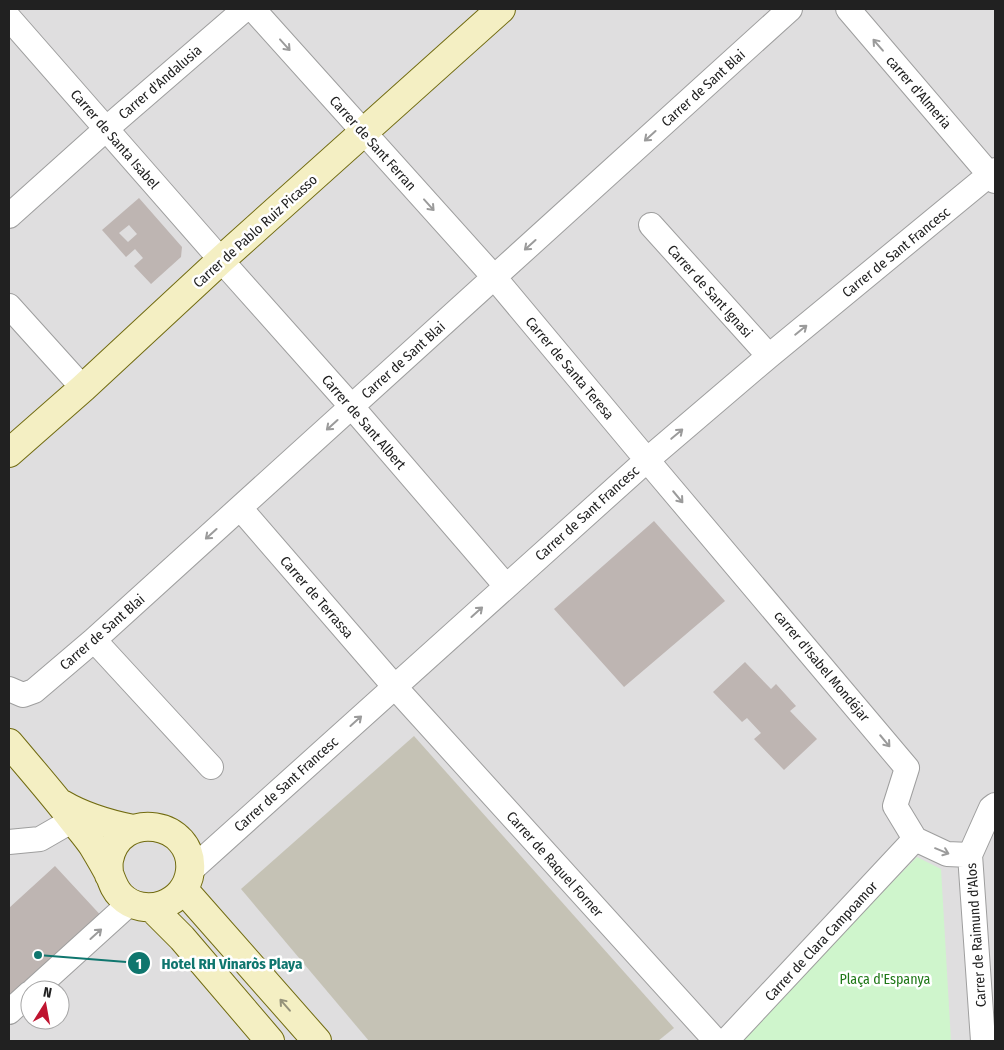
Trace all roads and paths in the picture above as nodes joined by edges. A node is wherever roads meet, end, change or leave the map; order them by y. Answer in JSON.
{"nodes":[{"id":1,"x":245,"y":9,"type":"edge"},
{"id":2,"x":252,"y":9,"type":"edge"},
{"id":3,"x":501,"y":9,"type":"edge"},
{"id":4,"x":790,"y":9,"type":"edge"},
{"id":5,"x":848,"y":9,"type":"edge"},
{"id":6,"x":9,"y":18,"type":"edge"},
{"id":7,"x":106,"y":129,"type":"junction"},
{"id":8,"x":364,"y":133,"type":"junction"},
{"id":9,"x":993,"y":175,"type":"edge"},
{"id":10,"x":9,"y":216,"type":"edge"},
{"id":11,"x":651,"y":225,"type":"dead end"},
{"id":12,"x":221,"y":260,"type":"junction"},
{"id":13,"x":494,"y":277,"type":"junction"},
{"id":14,"x":9,"y":306,"type":"edge"},
{"id":15,"x":769,"y":356,"type":"junction"},
{"id":16,"x":83,"y":388,"type":"junction"},
{"id":17,"x":352,"y":407,"type":"junction"},
{"id":18,"x":9,"y":453,"type":"edge"},
{"id":19,"x":647,"y":460,"type":"junction"},
{"id":20,"x":240,"y":508,"type":"junction"},
{"id":21,"x":506,"y":586,"type":"junction"},
{"id":22,"x":94,"y":640,"type":"junction"},
{"id":23,"x":394,"y":686,"type":"junction"},
{"id":24,"x":9,"y":689,"type":"edge"},
{"id":25,"x":9,"y":743,"type":"edge"},
{"id":26,"x":211,"y":767,"type":"dead end"},
{"id":27,"x":995,"y":805,"type":"edge"},
{"id":28,"x":66,"y":811,"type":"junction"},
{"id":29,"x":133,"y":829,"type":"junction"},
{"id":30,"x":915,"y":839,"type":"junction"},
{"id":31,"x":9,"y":842,"type":"edge"},
{"id":32,"x":970,"y":855,"type":"junction"},
{"id":33,"x":109,"y":875,"type":"junction"},
{"id":34,"x":187,"y":880,"type":"junction"},
{"id":35,"x":141,"y":906,"type":"junction"},
{"id":36,"x":47,"y":980,"type":"edge"},
{"id":37,"x":20,"y":1002,"type":"edge"},
{"id":38,"x":988,"y":1002,"type":"edge"},
{"id":39,"x":9,"y":1012,"type":"edge"},
{"id":40,"x":270,"y":1041,"type":"edge"},
{"id":41,"x":317,"y":1041,"type":"edge"},
{"id":42,"x":716,"y":1041,"type":"edge"},
{"id":43,"x":726,"y":1041,"type":"edge"},
{"id":44,"x":982,"y":1041,"type":"edge"}],
"edges":[{"from":1,"to":7,"type":"street","name":"Carrer d'Andalusia"},
{"from":2,"to":8,"type":"street","name":"Carrer de Sant Ferran","one_way":true},
{"from":3,"to":8,"type":"street","name":"Carrer de Pablo Ruiz Picasso"},
{"from":4,"to":13,"type":"street","name":"Carrer de Sant Blai","one_way":true},
{"from":9,"to":5,"type":"street","name":"carrer d'Almeria","one_way":true},
{"from":6,"to":7,"type":"street","name":"Carrer de Santa Isabel"},
{"from":7,"to":10,"type":"street","name":"Carrer d'Andalusia"},
{"from":7,"to":12,"type":"street","name":"Carrer de Santa Isabel"},
{"from":8,"to":12,"type":"street","name":"Carrer de Pablo Ruiz Picasso"},
{"from":8,"to":13,"type":"street","name":"Carrer de Sant Ferran","one_way":true},
{"from":15,"to":9,"type":"street","name":"Carrer de Sant Francesc","one_way":true},
{"from":11,"to":15,"type":"street","name":"Carrer de Sant Ignasi"},
{"from":12,"to":16,"type":"street","name":"Carrer de Pablo Ruiz Picasso"},
{"from":12,"to":17,"type":"street","name":"Carrer de Sant Albert"},
{"from":13,"to":17,"type":"street","name":"Carrer de Sant Blai"},
{"from":13,"to":19,"type":"street","name":"Carrer de Santa Teresa"},
{"from":14,"to":16,"type":"street"},
{"from":19,"to":15,"type":"street","name":"Carrer de Sant Francesc","one_way":true},
{"from":16,"to":18,"type":"street","name":"Carrer de Pablo Ruiz Picasso"},
{"from":17,"to":20,"type":"street","name":"Carrer de Sant Blai","one_way":true},
{"from":17,"to":21,"type":"street","name":"Carrer de Sant Albert"},
{"from":19,"to":21,"type":"street","name":"Carrer de Sant Francesc"},
{"from":19,"to":30,"type":"street","name":"carrer d'Isabel Mondéjar","one_way":true},
{"from":20,"to":22,"type":"street","name":"Carrer de Sant Blai","one_way":true},
{"from":20,"to":23,"type":"street","name":"Carrer de Terrassa"},
{"from":23,"to":21,"type":"street","name":"Carrer de Sant Francesc","one_way":true},
{"from":22,"to":24,"type":"street","name":"Carrer de Sant Blai"},
{"from":22,"to":26,"type":"street"},
{"from":34,"to":23,"type":"street","name":"Carrer de Sant Francesc","one_way":true},
{"from":23,"to":42,"type":"street","name":"Carrer de Raquel Forner"},
{"from":25,"to":28,"type":"street"},
{"from":27,"to":32,"type":"street","name":"Carrer de Raimund d'Alos"},
{"from":28,"to":29,"type":"street"},
{"from":28,"to":31,"type":"street"},
{"from":28,"to":33,"type":"street"},
{"from":29,"to":33,"type":"street"},
{"from":29,"to":34,"type":"street"},
{"from":30,"to":32,"type":"street","one_way":true},
{"from":30,"to":43,"type":"street","name":"Carrer de Clara Campoamor"},
{"from":32,"to":38,"type":"street","name":"Carrer de Raimund d'Alos"},
{"from":33,"to":35,"type":"street"},
{"from":34,"to":35,"type":"street"},
{"from":41,"to":34,"type":"street","one_way":true},
{"from":36,"to":35,"type":"street","one_way":true},
{"from":35,"to":40,"type":"street"},
{"from":37,"to":39,"type":"street"},
{"from":38,"to":44,"type":"street","name":"Carrer de Raimund d'Alos"}]}
